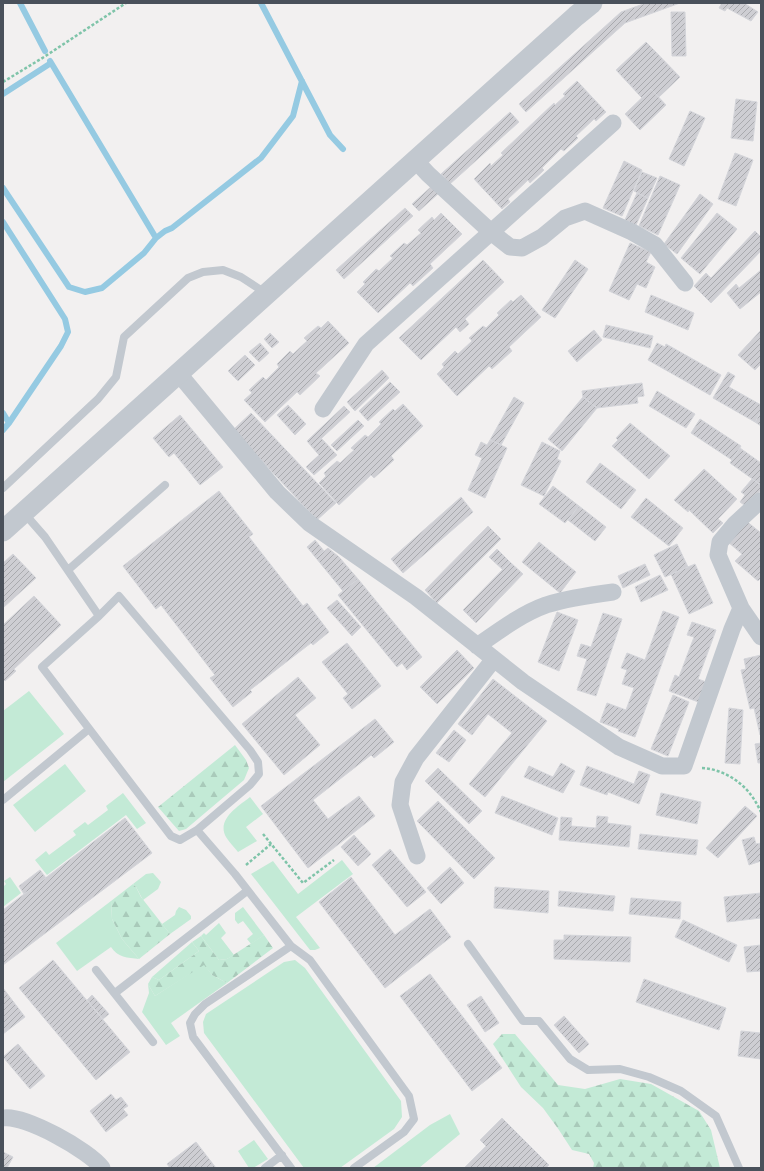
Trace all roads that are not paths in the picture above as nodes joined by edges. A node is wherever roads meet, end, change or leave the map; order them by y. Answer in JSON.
{"nodes":[{"id":1,"x":592,"y":3,"type":"edge"},
{"id":2,"x":613,"y":123,"type":"dead end"},
{"id":3,"x":416,"y":160,"type":"junction"},
{"id":4,"x":491,"y":232,"type":"junction"},
{"id":5,"x":685,"y":283,"type":"dead end"},
{"id":6,"x":267,"y":294,"type":"junction"},
{"id":7,"x":179,"y":374,"type":"junction"},
{"id":8,"x":323,"y":409,"type":"dead end"},
{"id":9,"x":165,"y":485,"type":"dead end"},
{"id":10,"x":3,"y":488,"type":"edge"},
{"id":11,"x":760,"y":501,"type":"dead end"},
{"id":12,"x":24,"y":513,"type":"junction"},
{"id":13,"x":3,"y":531,"type":"edge"},
{"id":14,"x":68,"y":570,"type":"junction"},
{"id":15,"x":613,"y":592,"type":"dead end"},
{"id":16,"x":741,"y":608,"type":"junction"},
{"id":17,"x":99,"y":616,"type":"junction"},
{"id":18,"x":761,"y":637,"type":"edge"},
{"id":19,"x":477,"y":646,"type":"junction"},
{"id":20,"x":494,"y":659,"type":"junction"},
{"id":21,"x":89,"y":729,"type":"junction"},
{"id":22,"x":3,"y":800,"type":"edge"},
{"id":23,"x":197,"y":830,"type":"junction"},
{"id":24,"x":417,"y":856,"type":"dead end"},
{"id":25,"x":247,"y":890,"type":"junction"},
{"id":26,"x":468,"y":944,"type":"dead end"},
{"id":27,"x":291,"y":946,"type":"junction"},
{"id":28,"x":96,"y":970,"type":"dead end"},
{"id":29,"x":115,"y":993,"type":"junction"},
{"id":30,"x":153,"y":1042,"type":"dead end"},
{"id":31,"x":3,"y":1118,"type":"edge"},
{"id":32,"x":282,"y":1155,"type":"junction"},
{"id":33,"x":102,"y":1168,"type":"edge"},
{"id":34,"x":265,"y":1168,"type":"edge"},
{"id":35,"x":291,"y":1168,"type":"edge"},
{"id":36,"x":354,"y":1168,"type":"edge"},
{"id":37,"x":738,"y":1168,"type":"edge"}],
"edges":[{"from":1,"to":3,"type":"street"},
{"from":2,"to":4,"type":"street"},
{"from":3,"to":4,"type":"street"},
{"from":3,"to":6,"type":"street"},
{"from":4,"to":5,"type":"street"},
{"from":4,"to":8,"type":"street"},
{"from":6,"to":7,"type":"street"},
{"from":6,"to":10,"type":"lane"},
{"from":7,"to":12,"type":"street"},
{"from":7,"to":19,"type":"street"},
{"from":9,"to":14,"type":"lane"},
{"from":11,"to":16,"type":"street"},
{"from":12,"to":13,"type":"street"},
{"from":12,"to":14,"type":"lane"},
{"from":14,"to":17,"type":"lane"},
{"from":15,"to":19,"type":"street"},
{"from":16,"to":18,"type":"street"},
{"from":16,"to":20,"type":"street"},
{"from":17,"to":21,"type":"lane"},
{"from":17,"to":23,"type":"lane"},
{"from":19,"to":20,"type":"street"},
{"from":20,"to":24,"type":"street"},
{"from":21,"to":22,"type":"lane"},
{"from":21,"to":23,"type":"lane"},
{"from":23,"to":25,"type":"lane"},
{"from":25,"to":27,"type":"lane"},
{"from":25,"to":29,"type":"lane"},
{"from":26,"to":37,"type":"lane"},
{"from":27,"to":32,"type":"lane"},
{"from":27,"to":36,"type":"lane"},
{"from":28,"to":29,"type":"lane"},
{"from":29,"to":30,"type":"lane"},
{"from":31,"to":33,"type":"street"},
{"from":32,"to":34,"type":"lane"},
{"from":32,"to":35,"type":"lane"}]}
